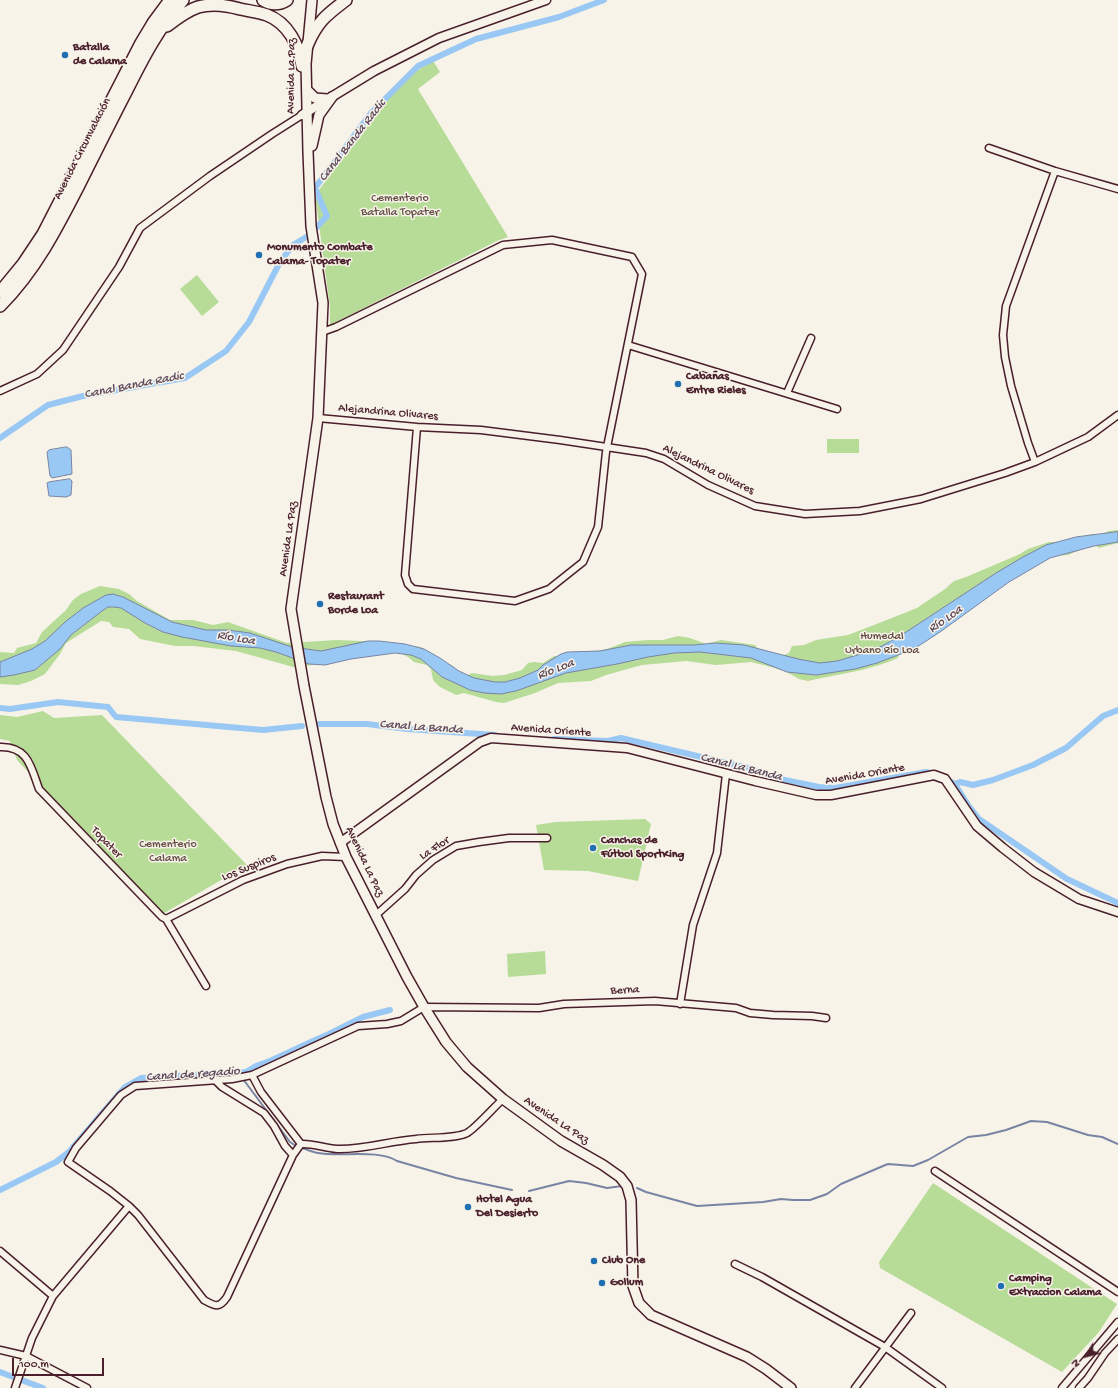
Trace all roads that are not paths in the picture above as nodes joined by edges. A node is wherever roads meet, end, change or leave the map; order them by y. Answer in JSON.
{"nodes":[{"id":1,"x":159,"y":0,"type":"edge"},
{"id":2,"x":170,"y":0,"type":"edge"},
{"id":3,"x":183,"y":0,"type":"edge"},
{"id":4,"x":263,"y":0,"type":"edge"},
{"id":5,"x":287,"y":0,"type":"edge"},
{"id":6,"x":308,"y":0,"type":"edge"},
{"id":7,"x":312,"y":0,"type":"edge"},
{"id":8,"x":346,"y":0,"type":"edge"},
{"id":9,"x":546,"y":0,"type":"edge"},
{"id":10,"x":155,"y":38,"type":"junction"},
{"id":11,"x":141,"y":43,"type":"junction"},
{"id":12,"x":307,"y":46,"type":"junction"},
{"id":13,"x":302,"y":66,"type":"junction"},
{"id":14,"x":307,"y":90,"type":"junction"},
{"id":15,"x":330,"y":98,"type":"junction"},
{"id":16,"x":305,"y":113,"type":"junction"},
{"id":17,"x":989,"y":148,"type":"dead end"},
{"id":18,"x":309,"y":157,"type":"junction"},
{"id":19,"x":1055,"y":172,"type":"junction"},
{"id":20,"x":1118,"y":188,"type":"edge"},
{"id":21,"x":0,"y":292,"type":"edge"},
{"id":22,"x":0,"y":306,"type":"edge"},
{"id":23,"x":322,"y":332,"type":"junction"},
{"id":24,"x":811,"y":338,"type":"dead end"},
{"id":25,"x":628,"y":345,"type":"junction"},
{"id":26,"x":0,"y":391,"type":"edge"},
{"id":27,"x":787,"y":393,"type":"junction"},
{"id":28,"x":837,"y":409,"type":"dead end"},
{"id":29,"x":1118,"y":415,"type":"edge"},
{"id":30,"x":318,"y":418,"type":"junction"},
{"id":31,"x":417,"y":427,"type":"junction"},
{"id":32,"x":607,"y":446,"type":"junction"},
{"id":33,"x":1035,"y":462,"type":"junction"},
{"id":34,"x":0,"y":746,"type":"edge"},
{"id":35,"x":726,"y":774,"type":"junction"},
{"id":36,"x":547,"y":838,"type":"dead end"},
{"id":37,"x":340,"y":843,"type":"junction"},
{"id":38,"x":346,"y":857,"type":"junction"},
{"id":39,"x":1118,"y":912,"type":"edge"},
{"id":40,"x":376,"y":915,"type":"junction"},
{"id":41,"x":166,"y":919,"type":"junction"},
{"id":42,"x":206,"y":986,"type":"dead end"},
{"id":43,"x":680,"y":1004,"type":"junction"},
{"id":44,"x":424,"y":1008,"type":"junction"},
{"id":45,"x":826,"y":1018,"type":"dead end"},
{"id":46,"x":252,"y":1075,"type":"junction"},
{"id":47,"x":215,"y":1080,"type":"junction"},
{"id":48,"x":503,"y":1099,"type":"junction"},
{"id":49,"x":300,"y":1144,"type":"junction"},
{"id":50,"x":293,"y":1155,"type":"junction"},
{"id":51,"x":935,"y":1171,"type":"dead end"},
{"id":52,"x":129,"y":1206,"type":"junction"},
{"id":53,"x":0,"y":1250,"type":"edge"},
{"id":54,"x":735,"y":1264,"type":"dead end"},
{"id":55,"x":1118,"y":1292,"type":"edge"},
{"id":56,"x":53,"y":1296,"type":"junction"},
{"id":57,"x":911,"y":1313,"type":"dead end"},
{"id":58,"x":1118,"y":1322,"type":"edge"},
{"id":59,"x":1118,"y":1339,"type":"edge"},
{"id":60,"x":884,"y":1347,"type":"junction"},
{"id":61,"x":0,"y":1350,"type":"edge"},
{"id":62,"x":1091,"y":1355,"type":"junction"},
{"id":63,"x":26,"y":1356,"type":"junction"},
{"id":64,"x":1098,"y":1362,"type":"junction"},
{"id":65,"x":15,"y":1387,"type":"edge"},
{"id":66,"x":87,"y":1388,"type":"edge"},
{"id":67,"x":791,"y":1388,"type":"edge"},
{"id":68,"x":855,"y":1388,"type":"edge"},
{"id":69,"x":942,"y":1388,"type":"edge"},
{"id":70,"x":1062,"y":1388,"type":"edge"},
{"id":71,"x":1079,"y":1388,"type":"edge"}],
"edges":[{"from":1,"to":11,"type":"highway"},
{"from":2,"to":11,"type":"highway","name":"Avenida Circunvalación"},
{"from":3,"to":10,"type":"highway","name":"Avenida Circunvalación"},
{"from":4,"to":5,"type":"highway"},
{"from":6,"to":13,"type":"main road","name":"Avenida La Paz"},
{"from":7,"to":12,"type":"main road","name":"Avenida La Paz"},
{"from":8,"to":12,"type":"highway"},
{"from":9,"to":15,"type":"street"},
{"from":10,"to":13,"type":"highway"},
{"from":10,"to":22,"type":"highway","name":"Avenida Circunvalación"},
{"from":11,"to":21,"type":"highway","name":"Avenida Circunvalación"},
{"from":12,"to":14,"type":"main road","name":"Avenida La Paz"},
{"from":13,"to":16,"type":"main road","name":"Avenida La Paz"},
{"from":14,"to":15,"type":"main road"},
{"from":14,"to":16,"type":"main road","name":"Avenida La Paz"},
{"from":15,"to":16,"type":"street"},
{"from":15,"to":18,"type":"main road"},
{"from":16,"to":18,"type":"main road","name":"Avenida La Paz"},
{"from":16,"to":26,"type":"street"},
{"from":17,"to":19,"type":"street"},
{"from":18,"to":23,"type":"main road","name":"Avenida La Paz"},
{"from":19,"to":20,"type":"street"},
{"from":19,"to":33,"type":"street"},
{"from":23,"to":25,"type":"street"},
{"from":23,"to":30,"type":"main road","name":"Avenida La Paz"},
{"from":24,"to":27,"type":"street"},
{"from":25,"to":27,"type":"street"},
{"from":25,"to":32,"type":"street"},
{"from":27,"to":28,"type":"street"},
{"from":29,"to":33,"type":"street","name":"Alejandrina Olivares"},
{"from":30,"to":31,"type":"street","name":"Alejandrina Olivares"},
{"from":30,"to":37,"type":"main road","name":"Avenida La Paz"},
{"from":31,"to":32,"type":"street","name":"Alejandrina Olivares"},
{"from":31,"to":32,"type":"street"},
{"from":32,"to":33,"type":"street","name":"Alejandrina Olivares"},
{"from":34,"to":41,"type":"street","name":"Topater"},
{"from":35,"to":37,"type":"street","name":"Avenida Oriente"},
{"from":35,"to":39,"type":"street","name":"Avenida Oriente"},
{"from":35,"to":43,"type":"street"},
{"from":36,"to":40,"type":"street","name":"La Flor"},
{"from":37,"to":38,"type":"main road","name":"Avenida La Paz"},
{"from":38,"to":40,"type":"main road","name":"Avenida La Paz"},
{"from":38,"to":41,"type":"street","name":"Los Suspiros"},
{"from":40,"to":44,"type":"main road","name":"Avenida La Paz"},
{"from":41,"to":42,"type":"street","name":"Topater"},
{"from":43,"to":44,"type":"street","name":"Berna"},
{"from":43,"to":45,"type":"street","name":"Berna"},
{"from":44,"to":46,"type":"street"},
{"from":44,"to":48,"type":"main road","name":"Avenida La Paz"},
{"from":46,"to":47,"type":"street"},
{"from":46,"to":49,"type":"street"},
{"from":47,"to":50,"type":"street"},
{"from":47,"to":52,"type":"street"},
{"from":48,"to":49,"type":"street"},
{"from":48,"to":67,"type":"main road","name":"Avenida La Paz"},
{"from":49,"to":50,"type":"street"},
{"from":50,"to":52,"type":"street"},
{"from":51,"to":55,"type":"street"},
{"from":52,"to":56,"type":"street"},
{"from":53,"to":56,"type":"street"},
{"from":54,"to":60,"type":"street"},
{"from":56,"to":63,"type":"street"},
{"from":57,"to":60,"type":"street"},
{"from":58,"to":62,"type":"street"},
{"from":59,"to":64,"type":"street"},
{"from":60,"to":68,"type":"street"},
{"from":60,"to":69,"type":"street"},
{"from":61,"to":63,"type":"street"},
{"from":62,"to":64,"type":"street"},
{"from":62,"to":70,"type":"street"},
{"from":63,"to":65,"type":"street"},
{"from":63,"to":66,"type":"street"},
{"from":64,"to":71,"type":"street"}]}
